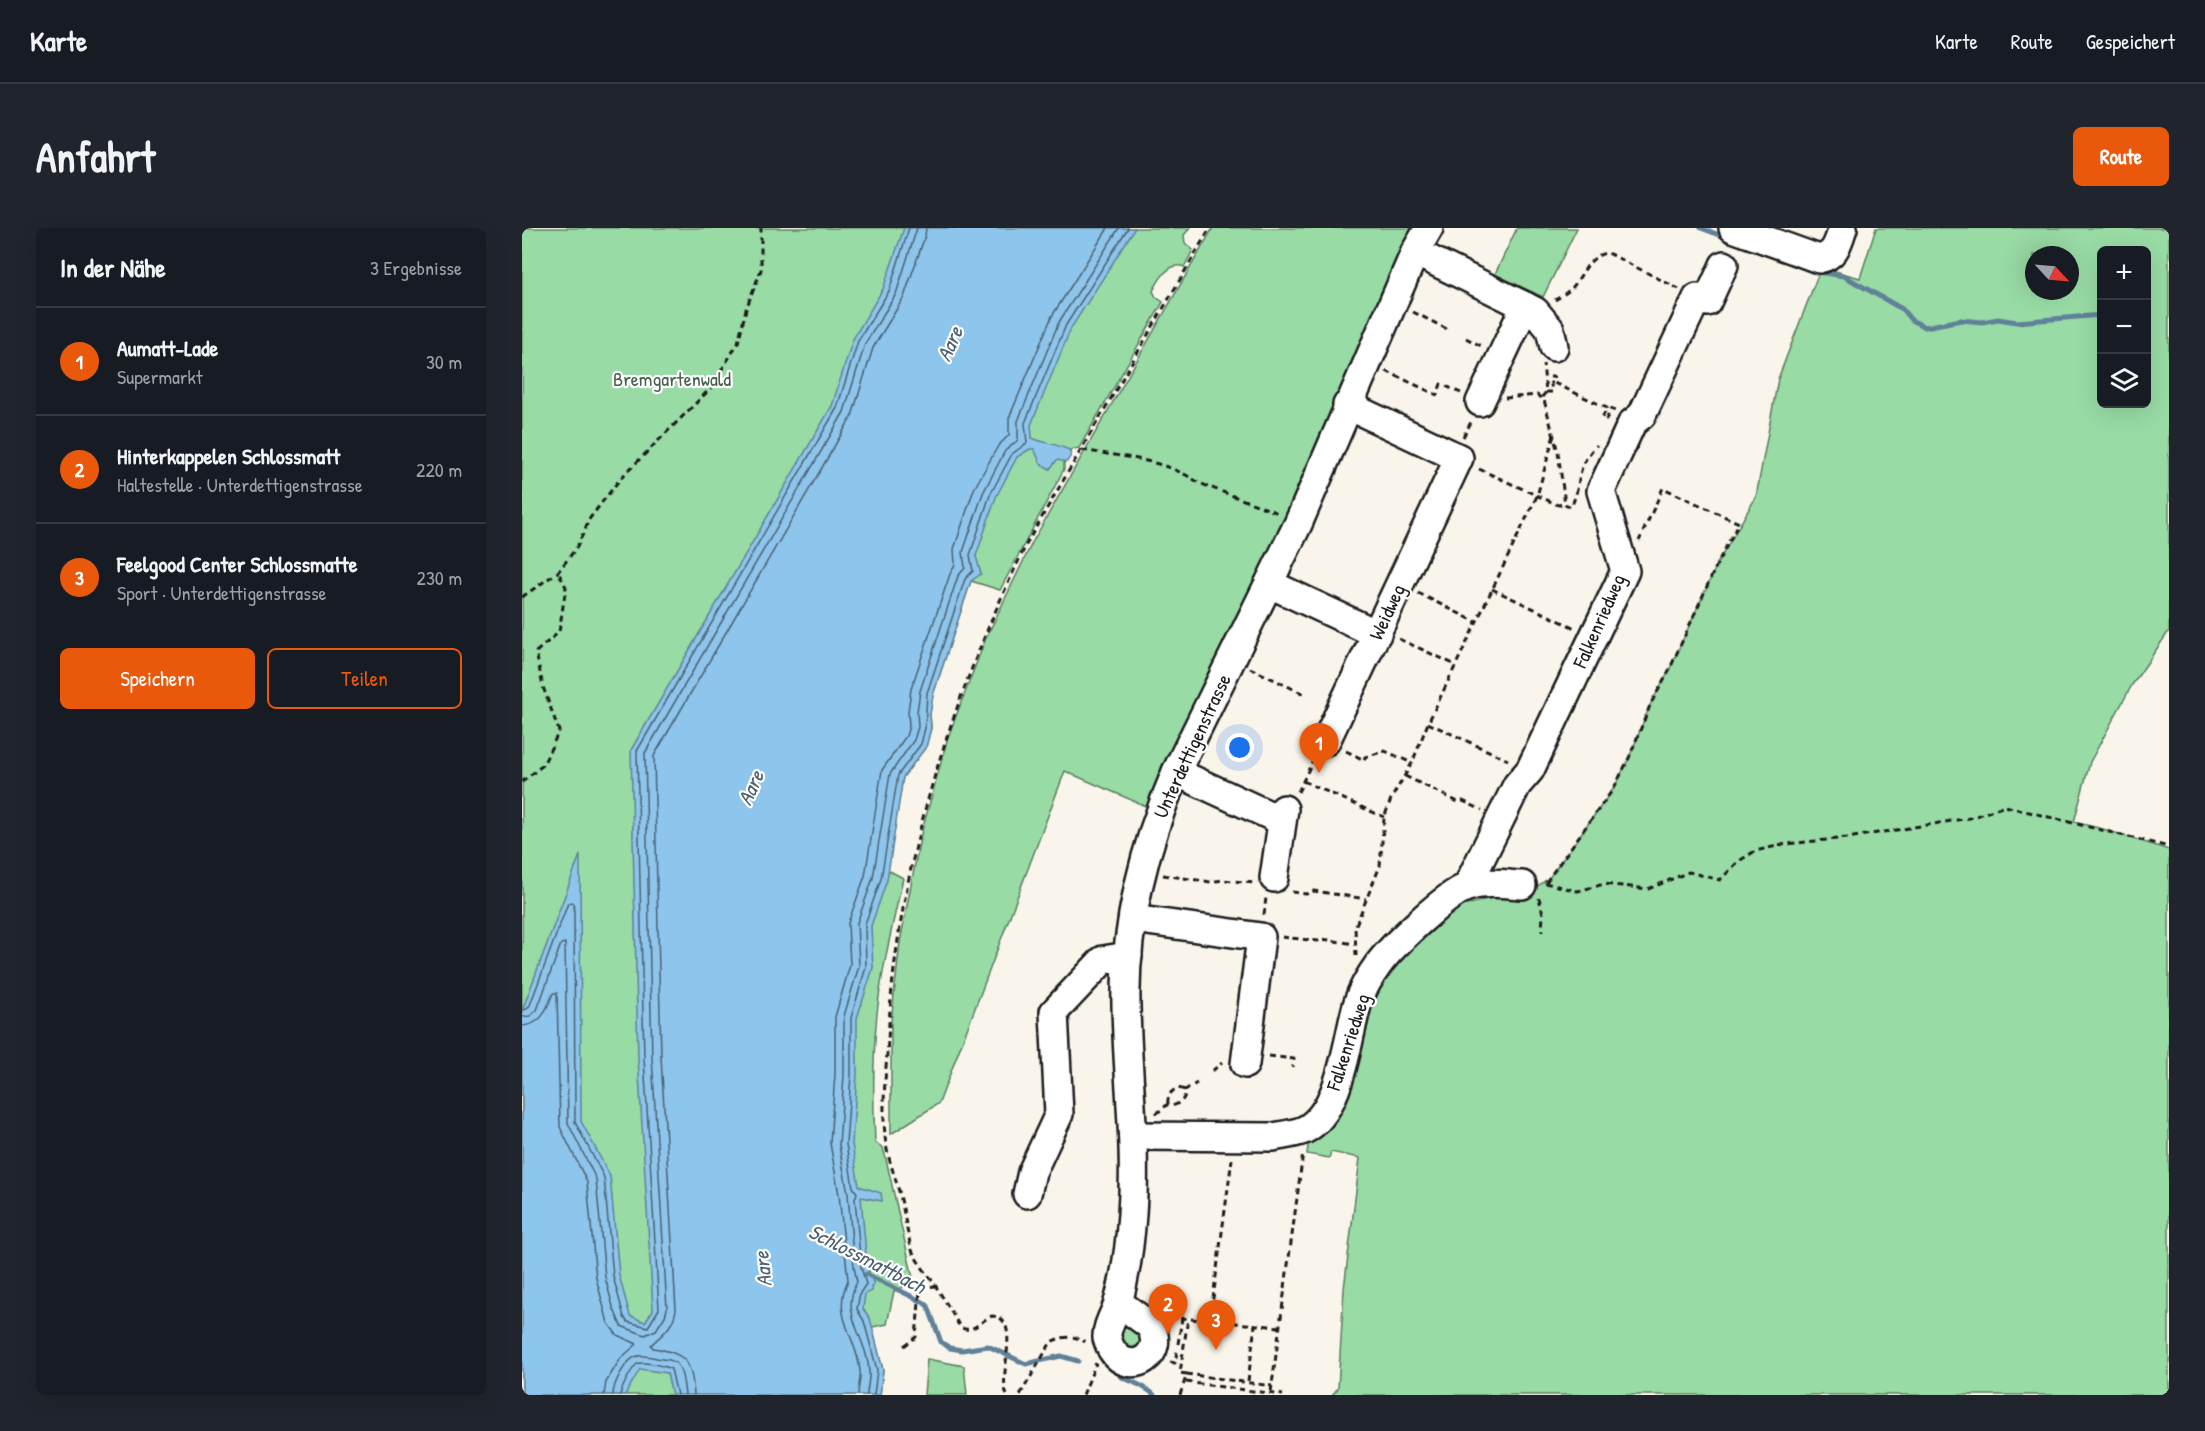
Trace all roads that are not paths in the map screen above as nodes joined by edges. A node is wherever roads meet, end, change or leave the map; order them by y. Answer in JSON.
{"nodes":[{"id":1,"x":1429,"y":228,"type":"edge"},
{"id":2,"x":1733,"y":228,"type":"edge"},
{"id":3,"x":1843,"y":228,"type":"edge"},
{"id":4,"x":1415,"y":252,"type":"junction"},
{"id":5,"x":1724,"y":265,"type":"dead end"},
{"id":6,"x":1525,"y":306,"type":"junction"},
{"id":7,"x":1548,"y":355,"type":"road end"},
{"id":8,"x":1488,"y":400,"type":"road end"},
{"id":9,"x":1347,"y":405,"type":"junction"},
{"id":10,"x":1270,"y":584,"type":"junction"},
{"id":11,"x":1377,"y":632,"type":"junction"},
{"id":12,"x":1326,"y":741,"type":"road end"},
{"id":13,"x":1176,"y":772,"type":"junction"},
{"id":14,"x":1534,"y":886,"type":"road end"},
{"id":15,"x":1272,"y":887,"type":"road end"},
{"id":16,"x":1467,"y":888,"type":"junction"},
{"id":17,"x":1133,"y":919,"type":"junction"},
{"id":18,"x":1128,"y":956,"type":"junction"},
{"id":19,"x":1245,"y":1058,"type":"road end"},
{"id":20,"x":1133,"y":1136,"type":"junction"},
{"id":21,"x":1027,"y":1194,"type":"dead end"},
{"id":22,"x":1118,"y":1302,"type":"dead end"}],
"edges":[{"from":1,"to":4,"type":"street","name":"Unterdettigenstrasse"},
{"from":2,"to":3,"type":"street"},
{"from":4,"to":6,"type":"street"},
{"from":4,"to":9,"type":"street","name":"Unterdettigenstrasse"},
{"from":5,"to":16,"type":"street","name":"Falkenriedweg"},
{"from":6,"to":7,"type":"street"},
{"from":6,"to":8,"type":"street"},
{"from":9,"to":10,"type":"street","name":"Unterdettigenstrasse"},
{"from":9,"to":11,"type":"street","name":"Weidweg"},
{"from":10,"to":11,"type":"street"},
{"from":10,"to":13,"type":"street","name":"Unterdettigenstrasse"},
{"from":11,"to":12,"type":"street","name":"Weidweg"},
{"from":13,"to":15,"type":"street"},
{"from":13,"to":17,"type":"street","name":"Unterdettigenstrasse"},
{"from":14,"to":16,"type":"street","name":"Falkenriedweg"},
{"from":16,"to":20,"type":"street","name":"Falkenriedweg"},
{"from":17,"to":18,"type":"street","name":"Unterdettigenstrasse"},
{"from":17,"to":19,"type":"street"},
{"from":18,"to":20,"type":"street","name":"Unterdettigenstrasse"},
{"from":18,"to":21,"type":"street"},
{"from":20,"to":22,"type":"street","name":"Unterdettigenstrasse"}]}
